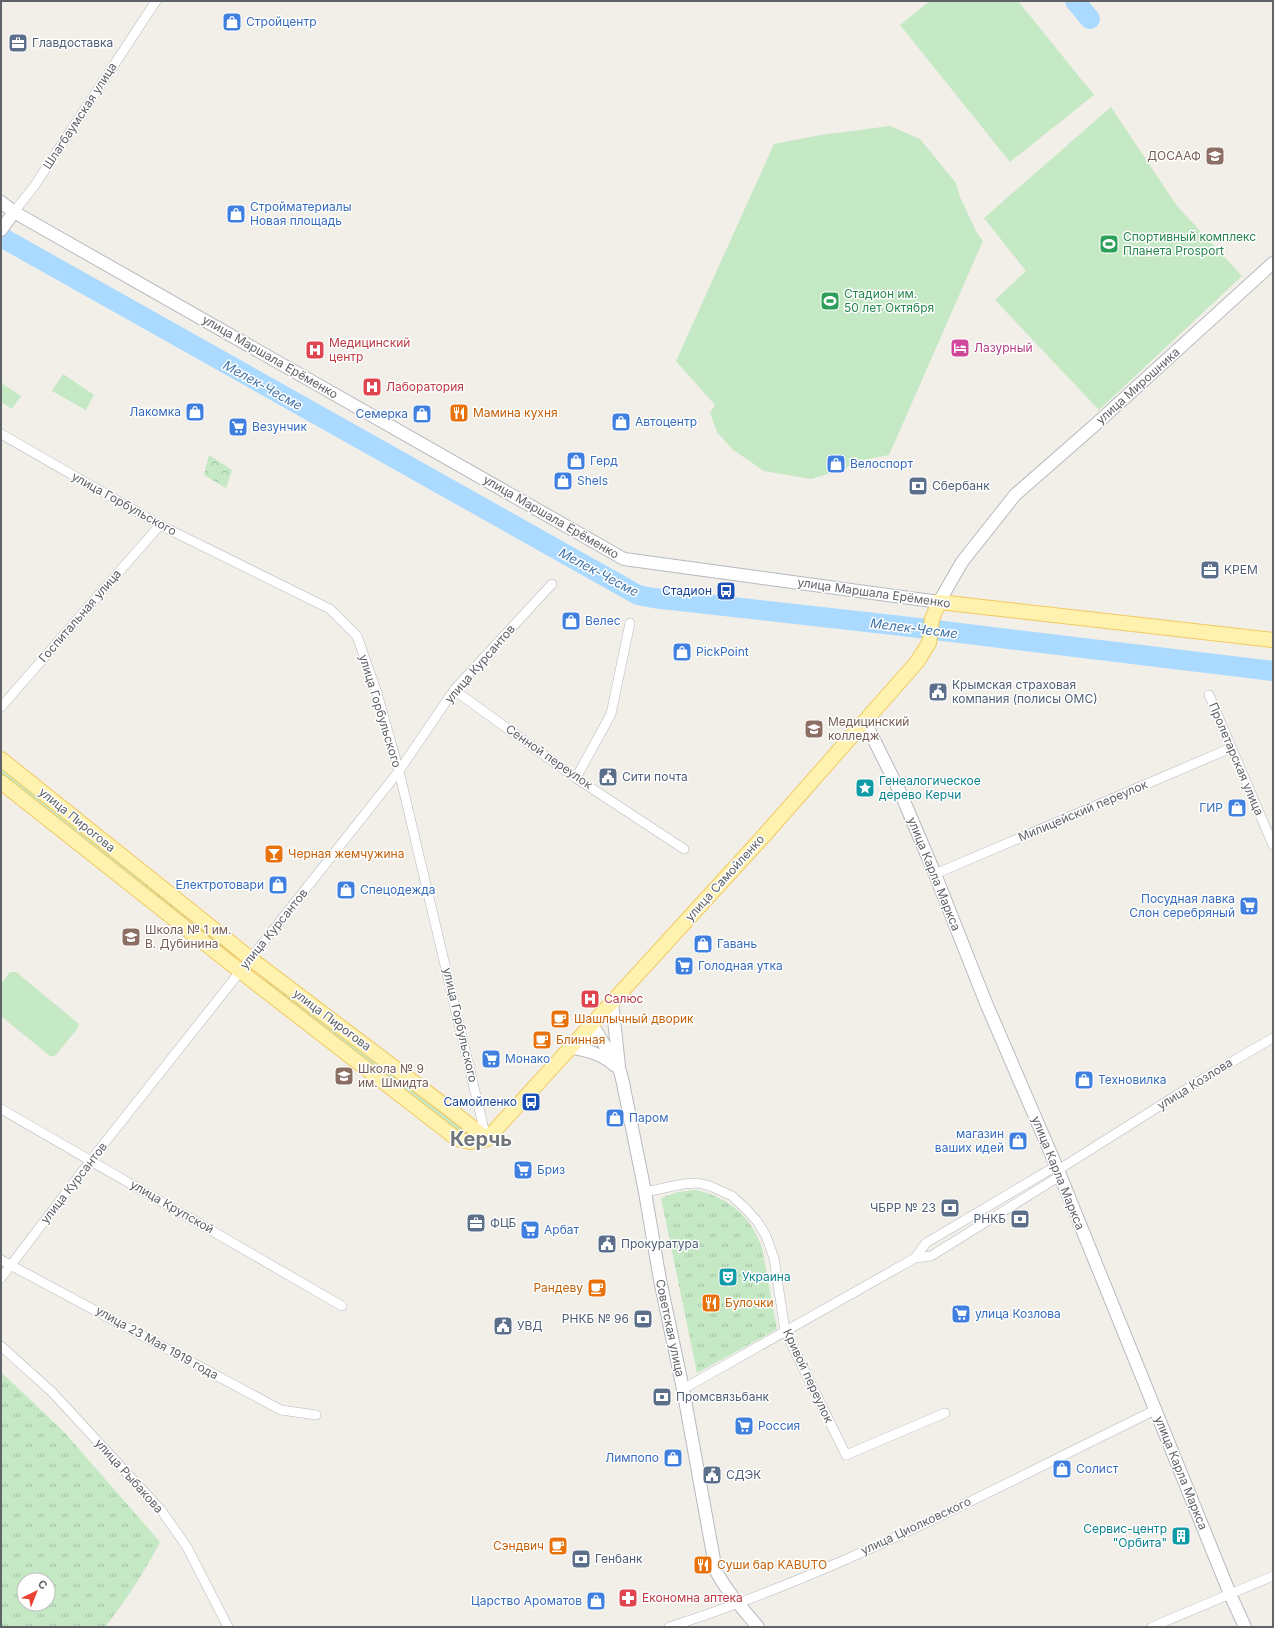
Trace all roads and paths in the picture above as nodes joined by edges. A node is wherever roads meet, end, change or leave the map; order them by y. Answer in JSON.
{"nodes":[{"id":1,"x":156,"y":1,"type":"edge"},
{"id":2,"x":1,"y":202,"type":"edge"},
{"id":3,"x":8,"y":221,"type":"edge"},
{"id":4,"x":1273,"y":262,"type":"edge"},
{"id":5,"x":1,"y":434,"type":"edge"},
{"id":6,"x":160,"y":525,"type":"junction"},
{"id":7,"x":552,"y":584,"type":"dead end"},
{"id":8,"x":940,"y":602,"type":"junction"},
{"id":9,"x":630,"y":623,"type":"dead end"},
{"id":10,"x":1273,"y":640,"type":"edge"},
{"id":11,"x":454,"y":690,"type":"junction"},
{"id":12,"x":1209,"y":695,"type":"dead end"},
{"id":13,"x":1,"y":707,"type":"edge"},
{"id":14,"x":865,"y":722,"type":"junction"},
{"id":15,"x":1231,"y":748,"type":"junction"},
{"id":16,"x":1,"y":759,"type":"edge"},
{"id":17,"x":399,"y":771,"type":"junction"},
{"id":18,"x":576,"y":778,"type":"junction"},
{"id":19,"x":1,"y":782,"type":"edge"},
{"id":20,"x":1273,"y":845,"type":"edge"},
{"id":21,"x":684,"y":849,"type":"dead end"},
{"id":22,"x":935,"y":874,"type":"junction"},
{"id":23,"x":251,"y":959,"type":"junction"},
{"id":24,"x":240,"y":972,"type":"junction"},
{"id":25,"x":612,"y":1002,"type":"junction"},
{"id":26,"x":592,"y":1024,"type":"junction"},
{"id":27,"x":1273,"y":1038,"type":"edge"},
{"id":28,"x":569,"y":1047,"type":"junction"},
{"id":29,"x":620,"y":1071,"type":"junction"},
{"id":30,"x":1,"y":1109,"type":"edge"},
{"id":31,"x":487,"y":1140,"type":"junction"},
{"id":32,"x":91,"y":1160,"type":"junction"},
{"id":33,"x":1058,"y":1171,"type":"junction"},
{"id":34,"x":645,"y":1192,"type":"junction"},
{"id":35,"x":915,"y":1258,"type":"junction"},
{"id":36,"x":1,"y":1260,"type":"edge"},
{"id":37,"x":12,"y":1264,"type":"junction"},
{"id":38,"x":1,"y":1278,"type":"edge"},
{"id":39,"x":342,"y":1306,"type":"dead end"},
{"id":40,"x":785,"y":1331,"type":"junction"},
{"id":41,"x":1,"y":1346,"type":"edge"},
{"id":42,"x":683,"y":1389,"type":"junction"},
{"id":43,"x":1155,"y":1410,"type":"junction"},
{"id":44,"x":945,"y":1413,"type":"dead end"},
{"id":45,"x":316,"y":1414,"type":"dead end"},
{"id":46,"x":1273,"y":1576,"type":"edge"},
{"id":47,"x":1230,"y":1594,"type":"junction"},
{"id":48,"x":738,"y":1604,"type":"junction"},
{"id":49,"x":698,"y":1623,"type":"edge"},
{"id":50,"x":228,"y":1627,"type":"edge"},
{"id":51,"x":670,"y":1627,"type":"edge"},
{"id":52,"x":758,"y":1627,"type":"edge"},
{"id":53,"x":1152,"y":1627,"type":"edge"},
{"id":54,"x":1245,"y":1627,"type":"edge"}],
"edges":[{"from":1,"to":3,"type":"street","name":"Шлагбаумская улица"},
{"from":2,"to":3,"type":"main road","name":"улица Маршала Ерёменко"},
{"from":3,"to":8,"type":"main road","name":"улица Маршала Ерёменко"},
{"from":4,"to":8,"type":"main road","name":"улица Мирошника"},
{"from":5,"to":6,"type":"street","name":"улица Горбульского"},
{"from":6,"to":13,"type":"street","name":"Госпитальная улица"},
{"from":6,"to":17,"type":"street","name":"улица Горбульского"},
{"from":7,"to":11,"type":"street","name":"улица Курсантов"},
{"from":8,"to":10,"type":"main road","name":"улица Маршала Ерёменко"},
{"from":8,"to":14,"type":"main road","name":"улица Самойленко"},
{"from":9,"to":18,"type":"street"},
{"from":11,"to":17,"type":"street","name":"улица Курсантов"},
{"from":11,"to":18,"type":"street","name":"Сенной переулок"},
{"from":12,"to":15,"type":"street","name":"Пролетарская улица"},
{"from":14,"to":22,"type":"main road","name":"улица Карла Маркса"},
{"from":14,"to":25,"type":"main road","name":"улица Самойленко"},
{"from":15,"to":20,"type":"street","name":"Пролетарская улица"},
{"from":15,"to":22,"type":"street","name":"Милицейский переулок"},
{"from":16,"to":23,"type":"main road","name":"улица Пирогова"},
{"from":17,"to":23,"type":"street","name":"улица Курсантов"},
{"from":17,"to":31,"type":"street","name":"улица Горбульского"},
{"from":18,"to":21,"type":"street","name":"Сенной переулок"},
{"from":19,"to":24,"type":"main road","name":"улица Пирогова"},
{"from":22,"to":33,"type":"main road","name":"улица Карла Маркса"},
{"from":23,"to":24,"type":"street","name":"улица Курсантов"},
{"from":23,"to":31,"type":"main road","name":"улица Пирогова"},
{"from":24,"to":31,"type":"main road","name":"улица Пирогова"},
{"from":24,"to":32,"type":"street","name":"улица Курсантов"},
{"from":25,"to":26,"type":"main road","name":"улица Самойленко"},
{"from":25,"to":29,"type":"main road"},
{"from":26,"to":28,"type":"main road","name":"улица Самойленко"},
{"from":26,"to":29,"type":"main road","name":"Советская улица"},
{"from":27,"to":33,"type":"street","name":"улица Козлова"},
{"from":28,"to":29,"type":"main road"},
{"from":28,"to":31,"type":"main road","name":"улица Самойленко"},
{"from":29,"to":34,"type":"main road","name":"Советская улица"},
{"from":30,"to":32,"type":"street","name":"улица Крупской"},
{"from":32,"to":37,"type":"street","name":"улица Курсантов"},
{"from":32,"to":39,"type":"street","name":"улица Крупской"},
{"from":33,"to":35,"type":"street","name":"улица Козлова"},
{"from":33,"to":35,"type":"street","name":"улица Козлова"},
{"from":33,"to":43,"type":"main road","name":"улица Карла Маркса"},
{"from":34,"to":40,"type":"street","name":"Кривой переулок"},
{"from":34,"to":42,"type":"main road","name":"Советская улица"},
{"from":35,"to":40,"type":"street","name":"улица Козлова"},
{"from":36,"to":37,"type":"street","name":"улица 23 Мая 1919 года"},
{"from":37,"to":38,"type":"street","name":"улица Курсантов"},
{"from":37,"to":45,"type":"street","name":"улица 23 Мая 1919 года"},
{"from":40,"to":42,"type":"street","name":"улица Козлова"},
{"from":40,"to":44,"type":"street","name":"Кривой переулок"},
{"from":41,"to":50,"type":"street","name":"улица Рыбакова"},
{"from":42,"to":48,"type":"main road","name":"Советская улица"},
{"from":43,"to":47,"type":"main road","name":"улица Карла Маркса"},
{"from":43,"to":48,"type":"street","name":"улица Циолковского"},
{"from":46,"to":47,"type":"street"},
{"from":47,"to":53,"type":"street"},
{"from":47,"to":54,"type":"main road","name":"улица Карла Маркса"},
{"from":48,"to":49,"type":"street","name":"улица Циолковского"},
{"from":48,"to":52,"type":"main road","name":"Советская улица"},
{"from":49,"to":51,"type":"street","name":"улица Циолковского"}]}
